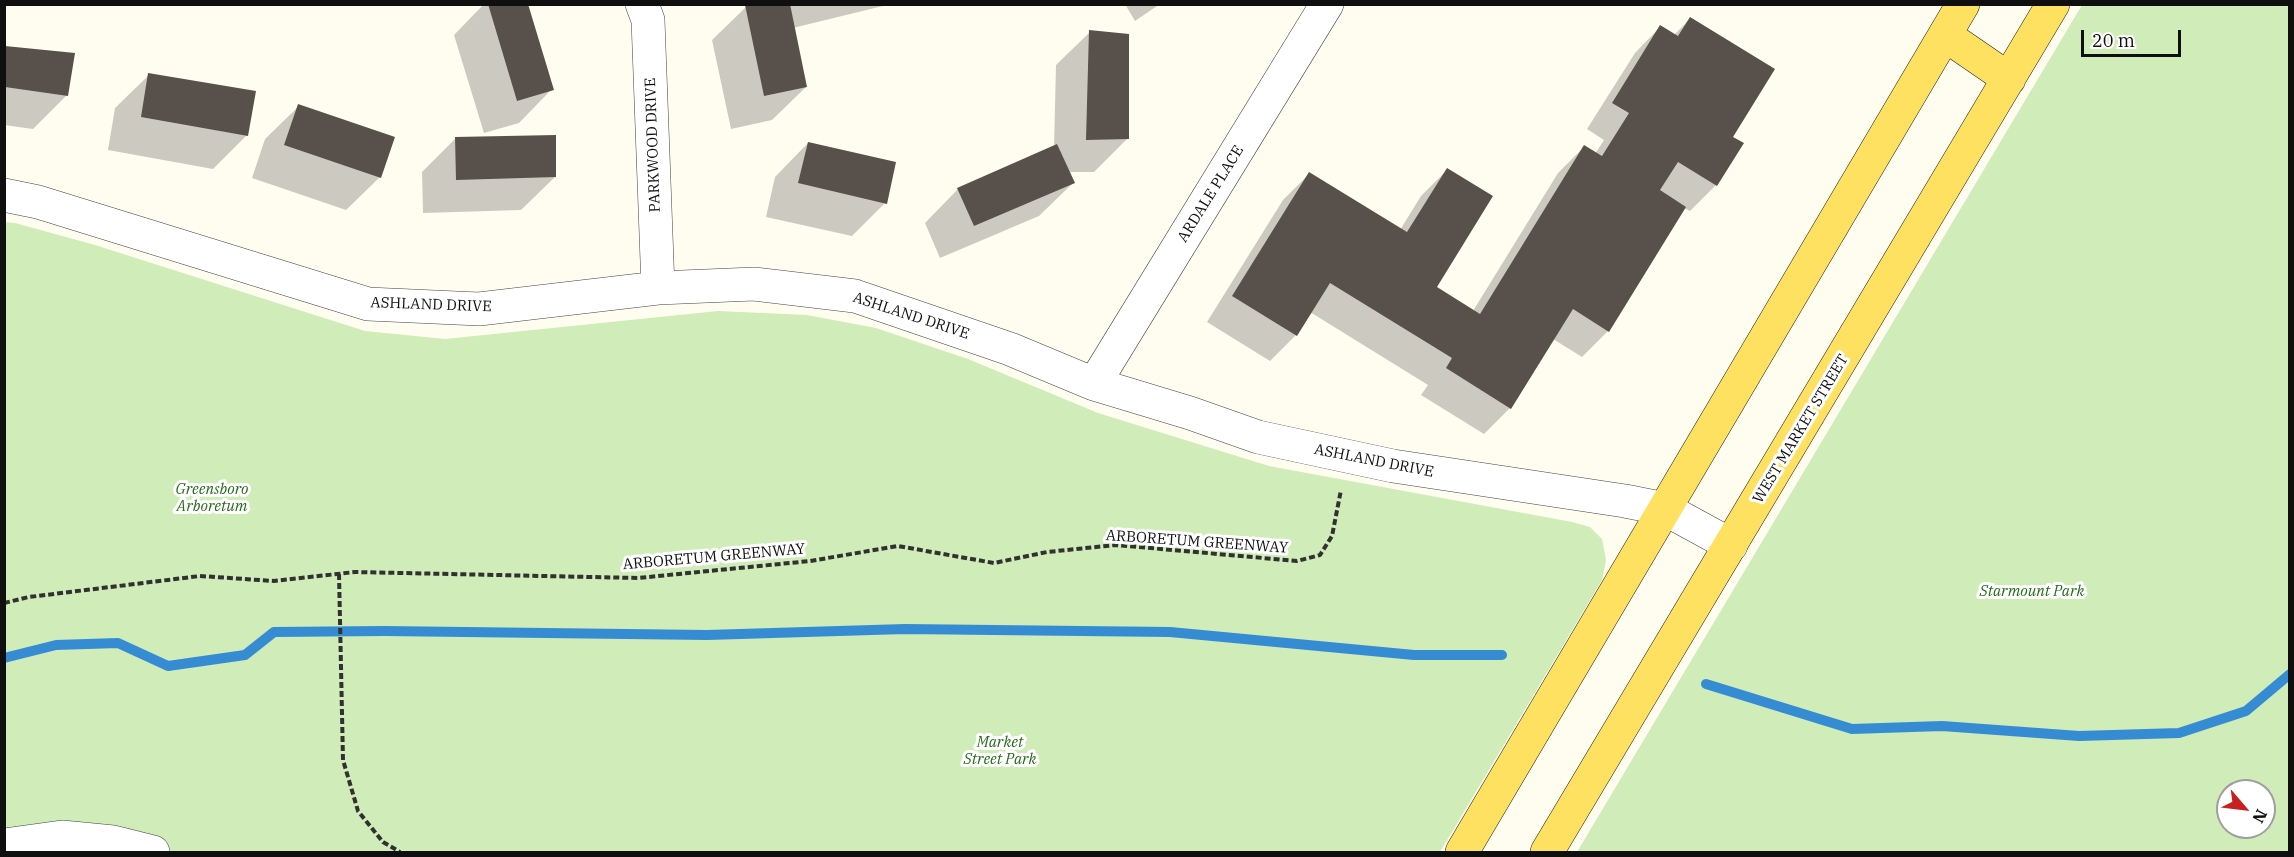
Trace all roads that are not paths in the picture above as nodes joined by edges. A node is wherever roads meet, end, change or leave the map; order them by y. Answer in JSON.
{"nodes":[{"id":1,"x":642,"y":4,"type":"edge"},
{"id":2,"x":1327,"y":4,"type":"edge"},
{"id":3,"x":1963,"y":4,"type":"edge"},
{"id":4,"x":2053,"y":4,"type":"edge"},
{"id":5,"x":1945,"y":35,"type":"junction"},
{"id":6,"x":2009,"y":79,"type":"junction"},
{"id":7,"x":4,"y":195,"type":"edge"},
{"id":8,"x":658,"y":288,"type":"junction"},
{"id":9,"x":1094,"y":384,"type":"junction"},
{"id":10,"x":1665,"y":509,"type":"junction"},
{"id":11,"x":1731,"y":545,"type":"junction"},
{"id":12,"x":4,"y":845,"type":"edge"},
{"id":13,"x":153,"y":852,"type":"edge"},
{"id":14,"x":1462,"y":852,"type":"edge"},
{"id":15,"x":1547,"y":852,"type":"edge"}],
"edges":[{"from":1,"to":8,"type":"street","name":"PARKWOOD DRIVE"},
{"from":2,"to":9,"type":"street","name":"ARDALE PLACE"},
{"from":3,"to":5,"type":"main road"},
{"from":4,"to":6,"type":"main road","name":"WEST MARKET STREET"},
{"from":5,"to":6,"type":"main road"},
{"from":5,"to":10,"type":"main road"},
{"from":6,"to":11,"type":"main road","name":"WEST MARKET STREET"},
{"from":7,"to":8,"type":"street","name":"ASHLAND DRIVE"},
{"from":8,"to":9,"type":"street","name":"ASHLAND DRIVE"},
{"from":9,"to":10,"type":"street","name":"ASHLAND DRIVE"},
{"from":10,"to":11,"type":"street","name":"ASHLAND DRIVE"},
{"from":10,"to":14,"type":"main road"},
{"from":11,"to":15,"type":"main road","name":"WEST MARKET STREET"},
{"from":12,"to":13,"type":"street"}]}
